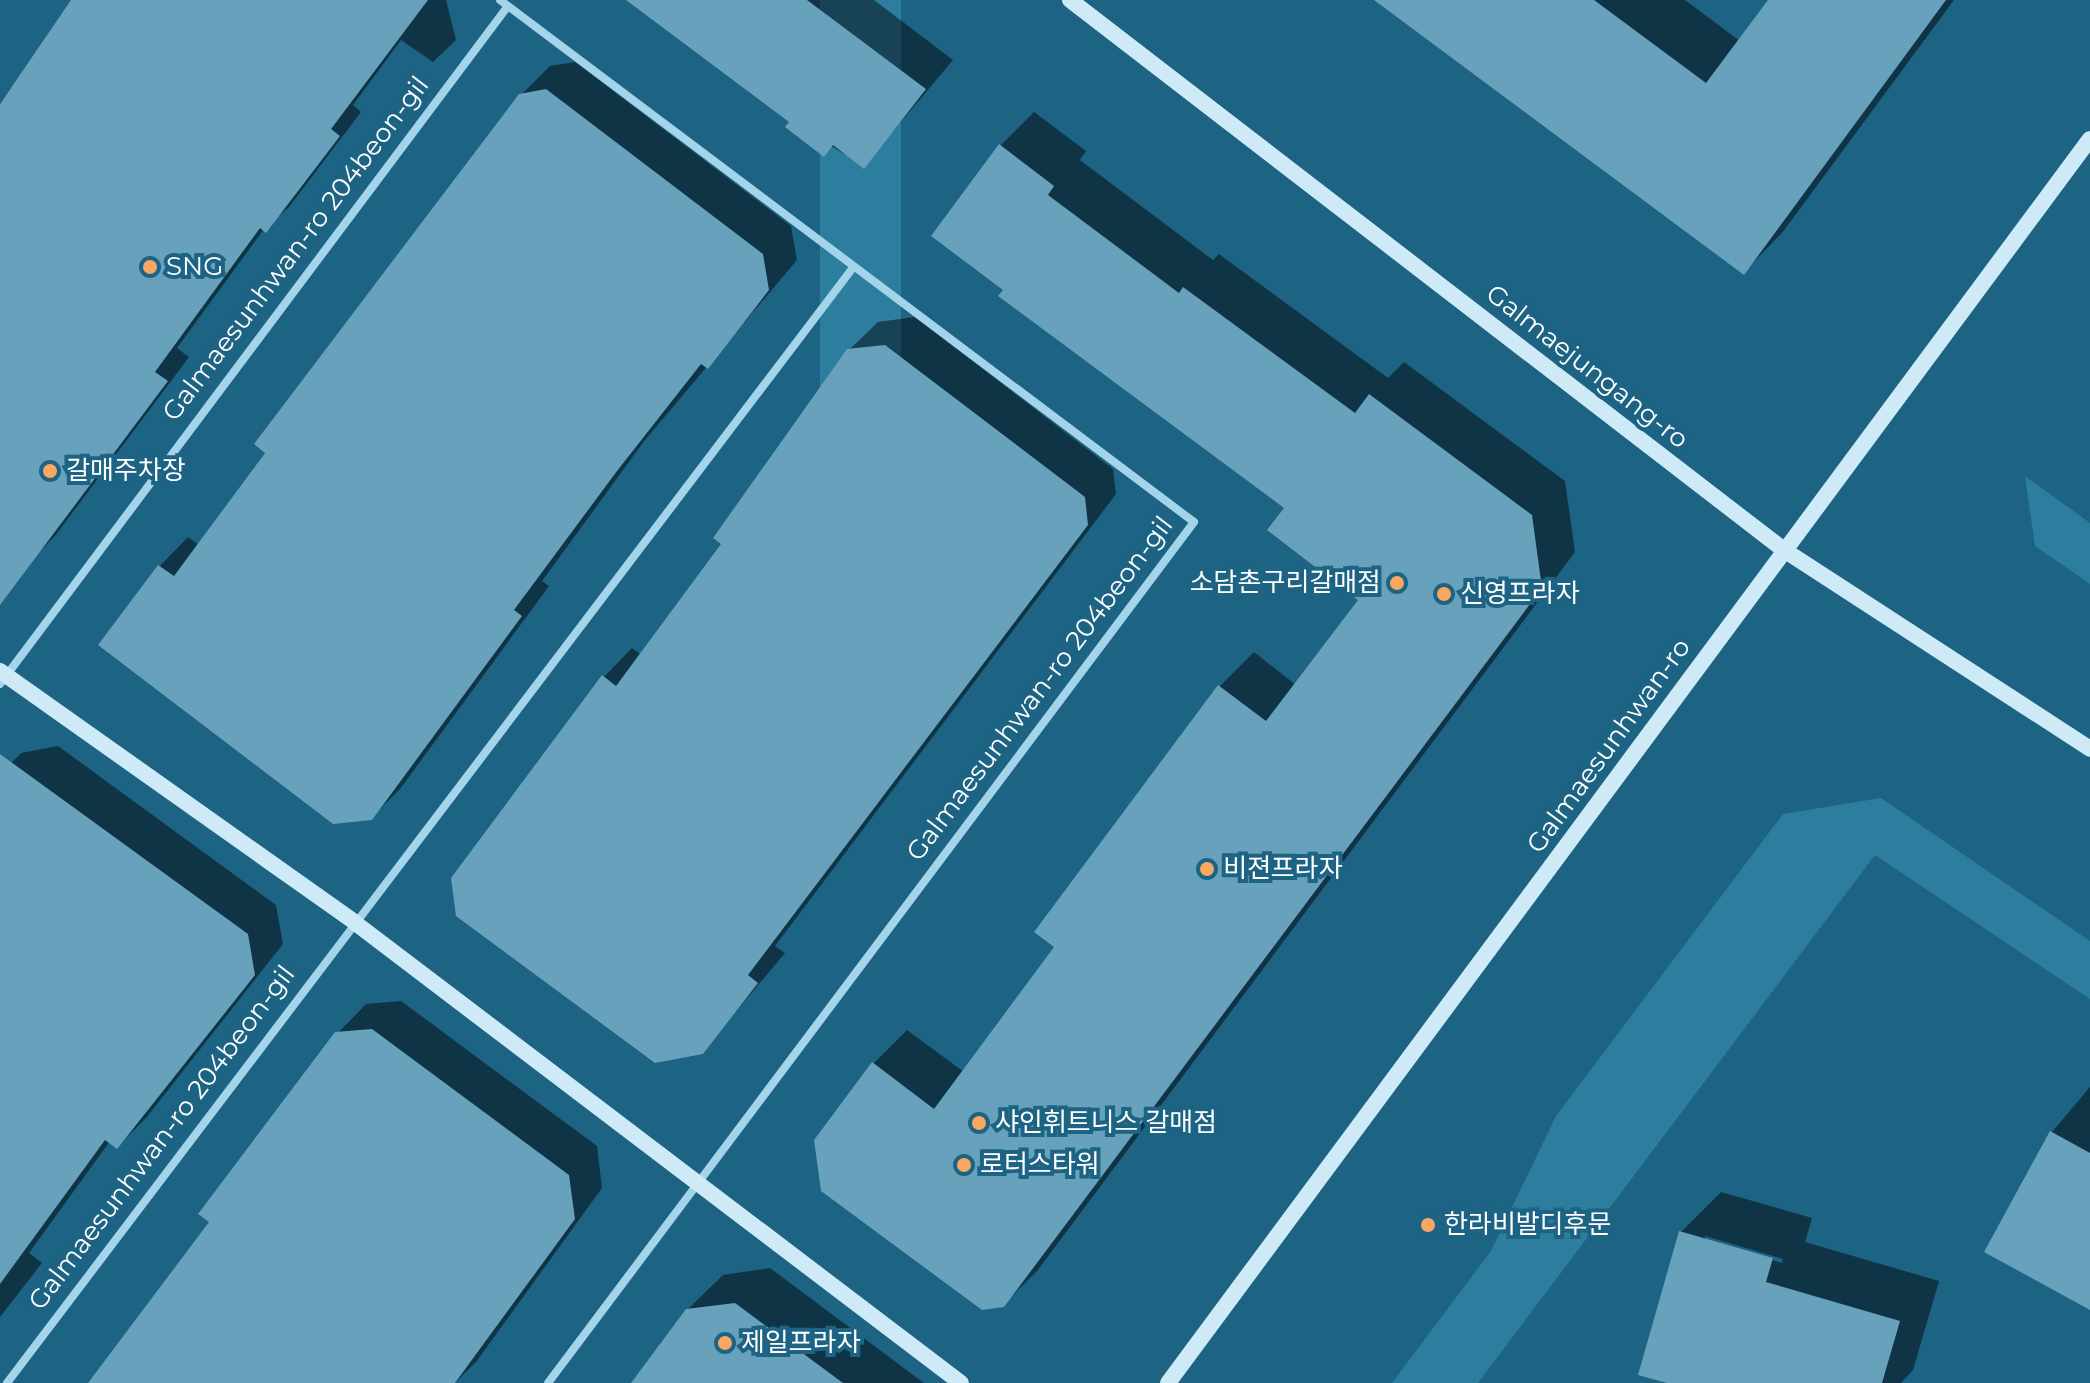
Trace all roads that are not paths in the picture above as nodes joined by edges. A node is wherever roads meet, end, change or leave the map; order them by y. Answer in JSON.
{"nodes":[{"id":1,"x":1070,"y":0,"type":"edge"},
{"id":2,"x":504,"y":3,"type":"edge"},
{"id":3,"x":2090,"y":139,"type":"edge"},
{"id":4,"x":852,"y":269,"type":"junction"},
{"id":5,"x":1784,"y":550,"type":"junction"},
{"id":6,"x":2,"y":676,"type":"edge"},
{"id":7,"x":2090,"y":749,"type":"edge"},
{"id":8,"x":354,"y":922,"type":"junction"},
{"id":9,"x":696,"y":1186,"type":"junction"},
{"id":10,"x":7,"y":1383,"type":"edge"},
{"id":11,"x":548,"y":1383,"type":"edge"},
{"id":12,"x":961,"y":1383,"type":"edge"},
{"id":13,"x":1168,"y":1383,"type":"edge"}],
"edges":[{"from":1,"to":5,"type":"street","name":"Galmaejungang-ro"},
{"from":2,"to":4,"type":"street","name":"Galmaesunhwan-ro 204beon-gil"},
{"from":2,"to":6,"type":"street","name":"Galmaesunhwan-ro 204beon-gil"},
{"from":3,"to":5,"type":"street","name":"Galmaesunhwan-ro"},
{"from":4,"to":8,"type":"street","name":"Galmaesunhwan-ro 204beon-gil"},
{"from":4,"to":9,"type":"street","name":"Galmaesunhwan-ro 204beon-gil"},
{"from":5,"to":7,"type":"street","name":"Galmaejungang-ro"},
{"from":5,"to":13,"type":"street","name":"Galmaesunhwan-ro"},
{"from":6,"to":8,"type":"street","name":"Galmaesunhwan-ro 204beon-gil"},
{"from":8,"to":9,"type":"street","name":"Galmaesunhwan-ro 204beon-gil"},
{"from":8,"to":10,"type":"street","name":"Galmaesunhwan-ro 204beon-gil"},
{"from":9,"to":11,"type":"street","name":"Galmaesunhwan-ro 204beon-gil"},
{"from":9,"to":12,"type":"street","name":"Galmaesunhwan-ro 204beon-gil"}]}
